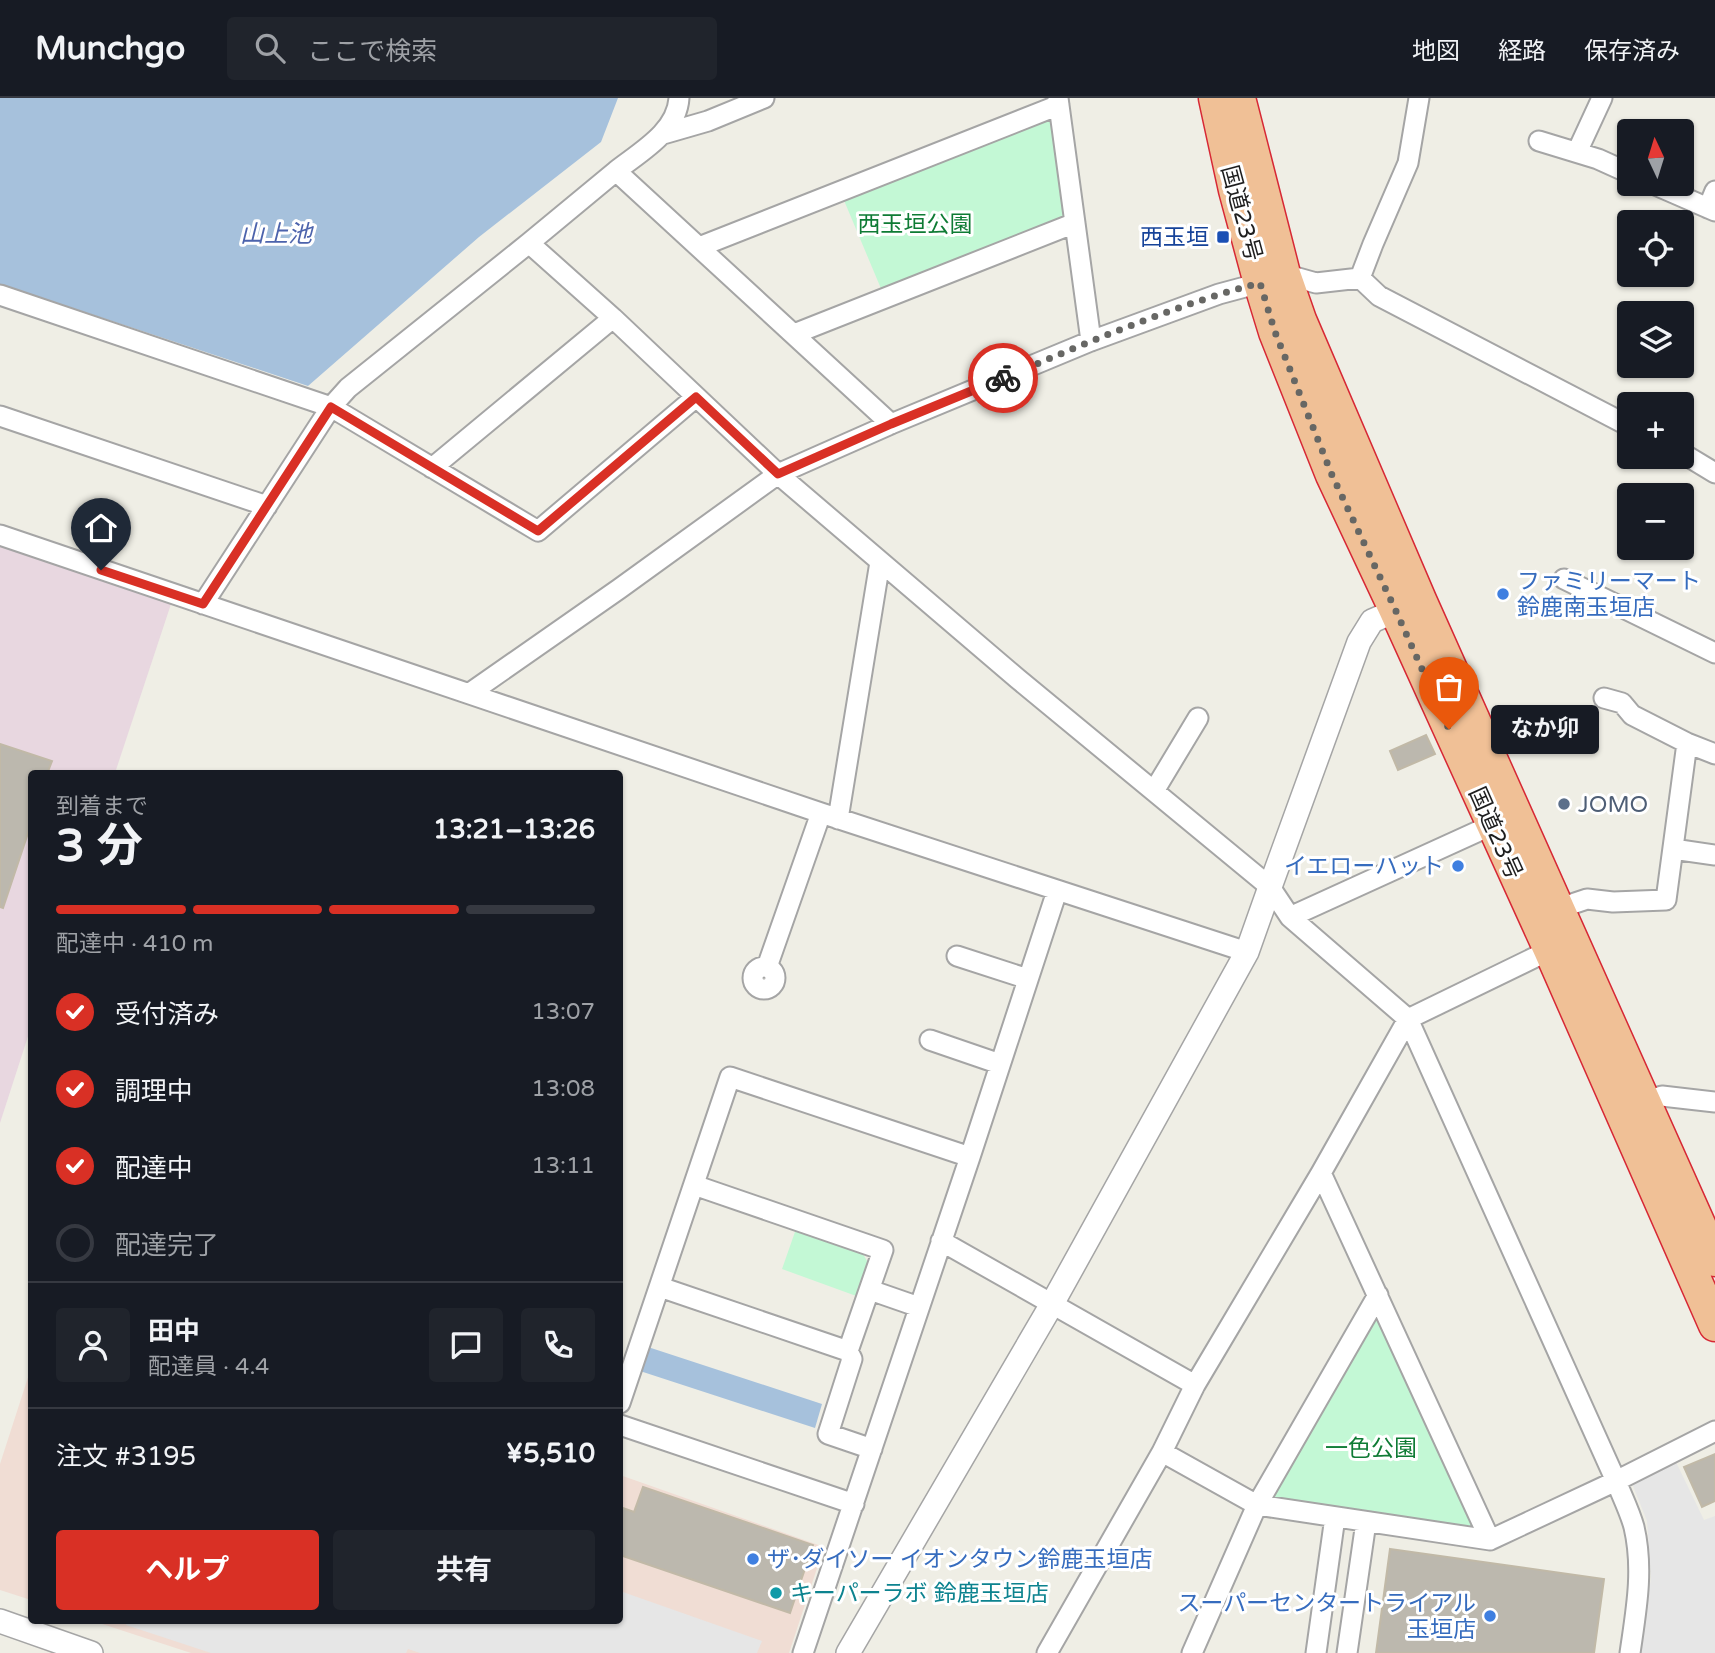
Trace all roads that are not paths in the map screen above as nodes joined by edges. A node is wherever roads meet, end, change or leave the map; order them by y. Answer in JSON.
{"nodes":[{"id":1,"x":679,"y":98,"type":"edge"},
{"id":2,"x":764,"y":98,"type":"edge"},
{"id":3,"x":1214,"y":98,"type":"edge"},
{"id":4,"x":1239,"y":98,"type":"edge"},
{"id":5,"x":1419,"y":98,"type":"edge"},
{"id":6,"x":1602,"y":98,"type":"edge"},
{"id":7,"x":1058,"y":102,"type":"edge"},
{"id":8,"x":663,"y":134,"type":"junction"},
{"id":9,"x":1539,"y":141,"type":"dead end"},
{"id":10,"x":1577,"y":152,"type":"junction"},
{"id":11,"x":1617,"y":168,"type":"edge"},
{"id":12,"x":616,"y":170,"type":"junction"},
{"id":13,"x":1691,"y":196,"type":"edge"},
{"id":14,"x":1713,"y":203,"type":"edge"},
{"id":15,"x":1075,"y":223,"type":"junction"},
{"id":16,"x":529,"y":243,"type":"junction"},
{"id":17,"x":699,"y":247,"type":"junction"},
{"id":18,"x":1272,"y":278,"type":"junction"},
{"id":19,"x":1360,"y":278,"type":"junction"},
{"id":20,"x":0,"y":295,"type":"edge"},
{"id":21,"x":613,"y":318,"type":"junction"},
{"id":22,"x":794,"y":334,"type":"junction"},
{"id":23,"x":1091,"y":341,"type":"junction"},
{"id":24,"x":696,"y":397,"type":"junction"},
{"id":25,"x":331,"y":407,"type":"junction"},
{"id":26,"x":0,"y":416,"type":"edge"},
{"id":27,"x":1617,"y":420,"type":"edge"},
{"id":28,"x":891,"y":424,"type":"junction"},
{"id":29,"x":1694,"y":460,"type":"edge"},
{"id":30,"x":432,"y":468,"type":"junction"},
{"id":31,"x":1715,"y":473,"type":"edge"},
{"id":32,"x":778,"y":474,"type":"junction"},
{"id":33,"x":267,"y":506,"type":"junction"},
{"id":34,"x":0,"y":535,"type":"edge"},
{"id":35,"x":880,"y":562,"type":"junction"},
{"id":36,"x":1564,"y":579,"type":"dead end"},
{"id":37,"x":203,"y":604,"type":"junction"},
{"id":38,"x":1408,"y":605,"type":"junction"},
{"id":39,"x":1715,"y":653,"type":"edge"},
{"id":40,"x":470,"y":693,"type":"junction"},
{"id":41,"x":1604,"y":698,"type":"dead end"},
{"id":42,"x":1198,"y":718,"type":"dead end"},
{"id":43,"x":1687,"y":743,"type":"junction"},
{"id":44,"x":1715,"y":754,"type":"edge"},
{"id":45,"x":1154,"y":791,"type":"junction"},
{"id":46,"x":830,"y":816,"type":"junction"},
{"id":47,"x":1492,"y":825,"type":"junction"},
{"id":48,"x":1673,"y":849,"type":"junction"},
{"id":49,"x":1715,"y":855,"type":"edge"},
{"id":50,"x":1270,"y":887,"type":"junction"},
{"id":51,"x":1057,"y":891,"type":"junction"},
{"id":52,"x":1557,"y":909,"type":"junction"},
{"id":53,"x":1290,"y":917,"type":"junction"},
{"id":54,"x":1549,"y":950,"type":"junction"},
{"id":55,"x":1247,"y":953,"type":"junction"},
{"id":56,"x":957,"y":956,"type":"dead end"},
{"id":57,"x":767,"y":967,"type":"dead end"},
{"id":58,"x":1028,"y":979,"type":"junction"},
{"id":59,"x":1408,"y":1019,"type":"junction"},
{"id":60,"x":930,"y":1040,"type":"dead end"},
{"id":61,"x":1000,"y":1064,"type":"junction"},
{"id":62,"x":1715,"y":1101,"type":"edge"},
{"id":63,"x":1644,"y":1102,"type":"junction"},
{"id":64,"x":970,"y":1157,"type":"junction"},
{"id":65,"x":1321,"y":1173,"type":"junction"},
{"id":66,"x":694,"y":1185,"type":"junction"},
{"id":67,"x":941,"y":1241,"type":"junction"},
{"id":68,"x":1715,"y":1261,"type":"edge"},
{"id":69,"x":660,"y":1287,"type":"junction"},
{"id":70,"x":870,"y":1290,"type":"junction"},
{"id":71,"x":1378,"y":1295,"type":"junction"},
{"id":72,"x":1052,"y":1304,"type":"junction"},
{"id":73,"x":919,"y":1307,"type":"junction"},
{"id":74,"x":1715,"y":1325,"type":"edge"},
{"id":75,"x":848,"y":1351,"type":"junction"},
{"id":76,"x":1195,"y":1385,"type":"junction"},
{"id":77,"x":623,"y":1394,"type":"edge"},
{"id":78,"x":623,"y":1426,"type":"edge"},
{"id":79,"x":1715,"y":1431,"type":"edge"},
{"id":80,"x":872,"y":1449,"type":"junction"},
{"id":81,"x":1162,"y":1452,"type":"junction"},
{"id":82,"x":1616,"y":1481,"type":"junction"},
{"id":83,"x":854,"y":1504,"type":"junction"},
{"id":84,"x":1257,"y":1505,"type":"junction"},
{"id":85,"x":1335,"y":1517,"type":"junction"},
{"id":86,"x":1366,"y":1522,"type":"junction"},
{"id":87,"x":1490,"y":1540,"type":"junction"},
{"id":88,"x":0,"y":1621,"type":"edge"},
{"id":89,"x":62,"y":1649,"type":"edge"},
{"id":90,"x":91,"y":1653,"type":"edge"},
{"id":91,"x":803,"y":1653,"type":"edge"},
{"id":92,"x":848,"y":1653,"type":"edge"},
{"id":93,"x":1047,"y":1653,"type":"edge"},
{"id":94,"x":1192,"y":1653,"type":"edge"},
{"id":95,"x":1316,"y":1653,"type":"edge"},
{"id":96,"x":1347,"y":1653,"type":"edge"},
{"id":97,"x":1630,"y":1653,"type":"edge"}],
"edges":[{"from":1,"to":8,"type":"street"},
{"from":2,"to":8,"type":"street"},
{"from":3,"to":18,"type":"highway","name":"国道23号"},
{"from":4,"to":18,"type":"highway","name":"国道23号"},
{"from":5,"to":19,"type":"street"},
{"from":6,"to":10,"type":"street"},
{"from":7,"to":15,"type":"street"},
{"from":7,"to":17,"type":"street"},
{"from":8,"to":12,"type":"street"},
{"from":9,"to":10,"type":"street"},
{"from":10,"to":11,"type":"street"},
{"from":12,"to":16,"type":"street"},
{"from":12,"to":17,"type":"street"},
{"from":13,"to":14,"type":"street"},
{"from":15,"to":22,"type":"street"},
{"from":15,"to":23,"type":"street"},
{"from":16,"to":21,"type":"street"},
{"from":16,"to":25,"type":"street"},
{"from":17,"to":22,"type":"street"},
{"from":18,"to":19,"type":"street"},
{"from":18,"to":23,"type":"street"},
{"from":18,"to":38,"type":"highway","name":"国道23号"},
{"from":19,"to":27,"type":"street"},
{"from":20,"to":25,"type":"street"},
{"from":21,"to":24,"type":"street"},
{"from":21,"to":30,"type":"street"},
{"from":22,"to":28,"type":"street"},
{"from":23,"to":28,"type":"street"},
{"from":24,"to":30,"type":"street"},
{"from":24,"to":32,"type":"street"},
{"from":25,"to":30,"type":"street"},
{"from":25,"to":33,"type":"street"},
{"from":26,"to":33,"type":"street"},
{"from":28,"to":32,"type":"street"},
{"from":29,"to":31,"type":"street"},
{"from":32,"to":35,"type":"street"},
{"from":32,"to":40,"type":"street"},
{"from":33,"to":37,"type":"street"},
{"from":34,"to":37,"type":"street"},
{"from":35,"to":45,"type":"street"},
{"from":35,"to":46,"type":"street"},
{"from":36,"to":39,"type":"street"},
{"from":37,"to":40,"type":"street"},
{"from":38,"to":47,"type":"highway","name":"国道23号"},
{"from":38,"to":50,"type":"street"},
{"from":38,"to":52,"type":"highway","name":"国道23号"},
{"from":40,"to":46,"type":"street"},
{"from":41,"to":43,"type":"street"},
{"from":42,"to":45,"type":"street"},
{"from":43,"to":44,"type":"street"},
{"from":43,"to":48,"type":"street"},
{"from":45,"to":50,"type":"street"},
{"from":46,"to":51,"type":"street"},
{"from":46,"to":57,"type":"street"},
{"from":47,"to":53,"type":"street"},
{"from":47,"to":54,"type":"highway","name":"国道23号"},
{"from":48,"to":49,"type":"street"},
{"from":48,"to":52,"type":"street"},
{"from":50,"to":53,"type":"street"},
{"from":50,"to":55,"type":"street"},
{"from":51,"to":55,"type":"street"},
{"from":51,"to":58,"type":"street"},
{"from":52,"to":63,"type":"highway","name":"国道23号"},
{"from":53,"to":59,"type":"street"},
{"from":54,"to":59,"type":"street"},
{"from":54,"to":74,"type":"highway","name":"国道23号"},
{"from":55,"to":72,"type":"street"},
{"from":56,"to":58,"type":"street"},
{"from":58,"to":61,"type":"street"},
{"from":59,"to":65,"type":"street"},
{"from":59,"to":82,"type":"street"},
{"from":60,"to":61,"type":"street"},
{"from":61,"to":64,"type":"street"},
{"from":62,"to":63,"type":"street"},
{"from":63,"to":68,"type":"highway","name":"国道23号"},
{"from":64,"to":66,"type":"street"},
{"from":64,"to":67,"type":"street"},
{"from":65,"to":71,"type":"street"},
{"from":65,"to":76,"type":"street"},
{"from":66,"to":69,"type":"street"},
{"from":66,"to":70,"type":"street"},
{"from":67,"to":72,"type":"street"},
{"from":67,"to":73,"type":"street"},
{"from":69,"to":75,"type":"street"},
{"from":69,"to":77,"type":"street"},
{"from":70,"to":73,"type":"street"},
{"from":70,"to":75,"type":"street"},
{"from":71,"to":84,"type":"street"},
{"from":71,"to":87,"type":"street"},
{"from":72,"to":76,"type":"street"},
{"from":72,"to":92,"type":"street"},
{"from":73,"to":80,"type":"street"},
{"from":75,"to":80,"type":"street"},
{"from":76,"to":81,"type":"street"},
{"from":78,"to":83,"type":"street"},
{"from":79,"to":82,"type":"street"},
{"from":80,"to":83,"type":"street"},
{"from":81,"to":84,"type":"street"},
{"from":81,"to":93,"type":"street"},
{"from":82,"to":87,"type":"street"},
{"from":82,"to":97,"type":"street"},
{"from":83,"to":91,"type":"street"},
{"from":84,"to":85,"type":"street"},
{"from":84,"to":94,"type":"street"},
{"from":85,"to":86,"type":"street"},
{"from":85,"to":95,"type":"street"},
{"from":86,"to":87,"type":"street"},
{"from":86,"to":96,"type":"street"},
{"from":88,"to":89,"type":"street"},
{"from":89,"to":90,"type":"street"}]}
